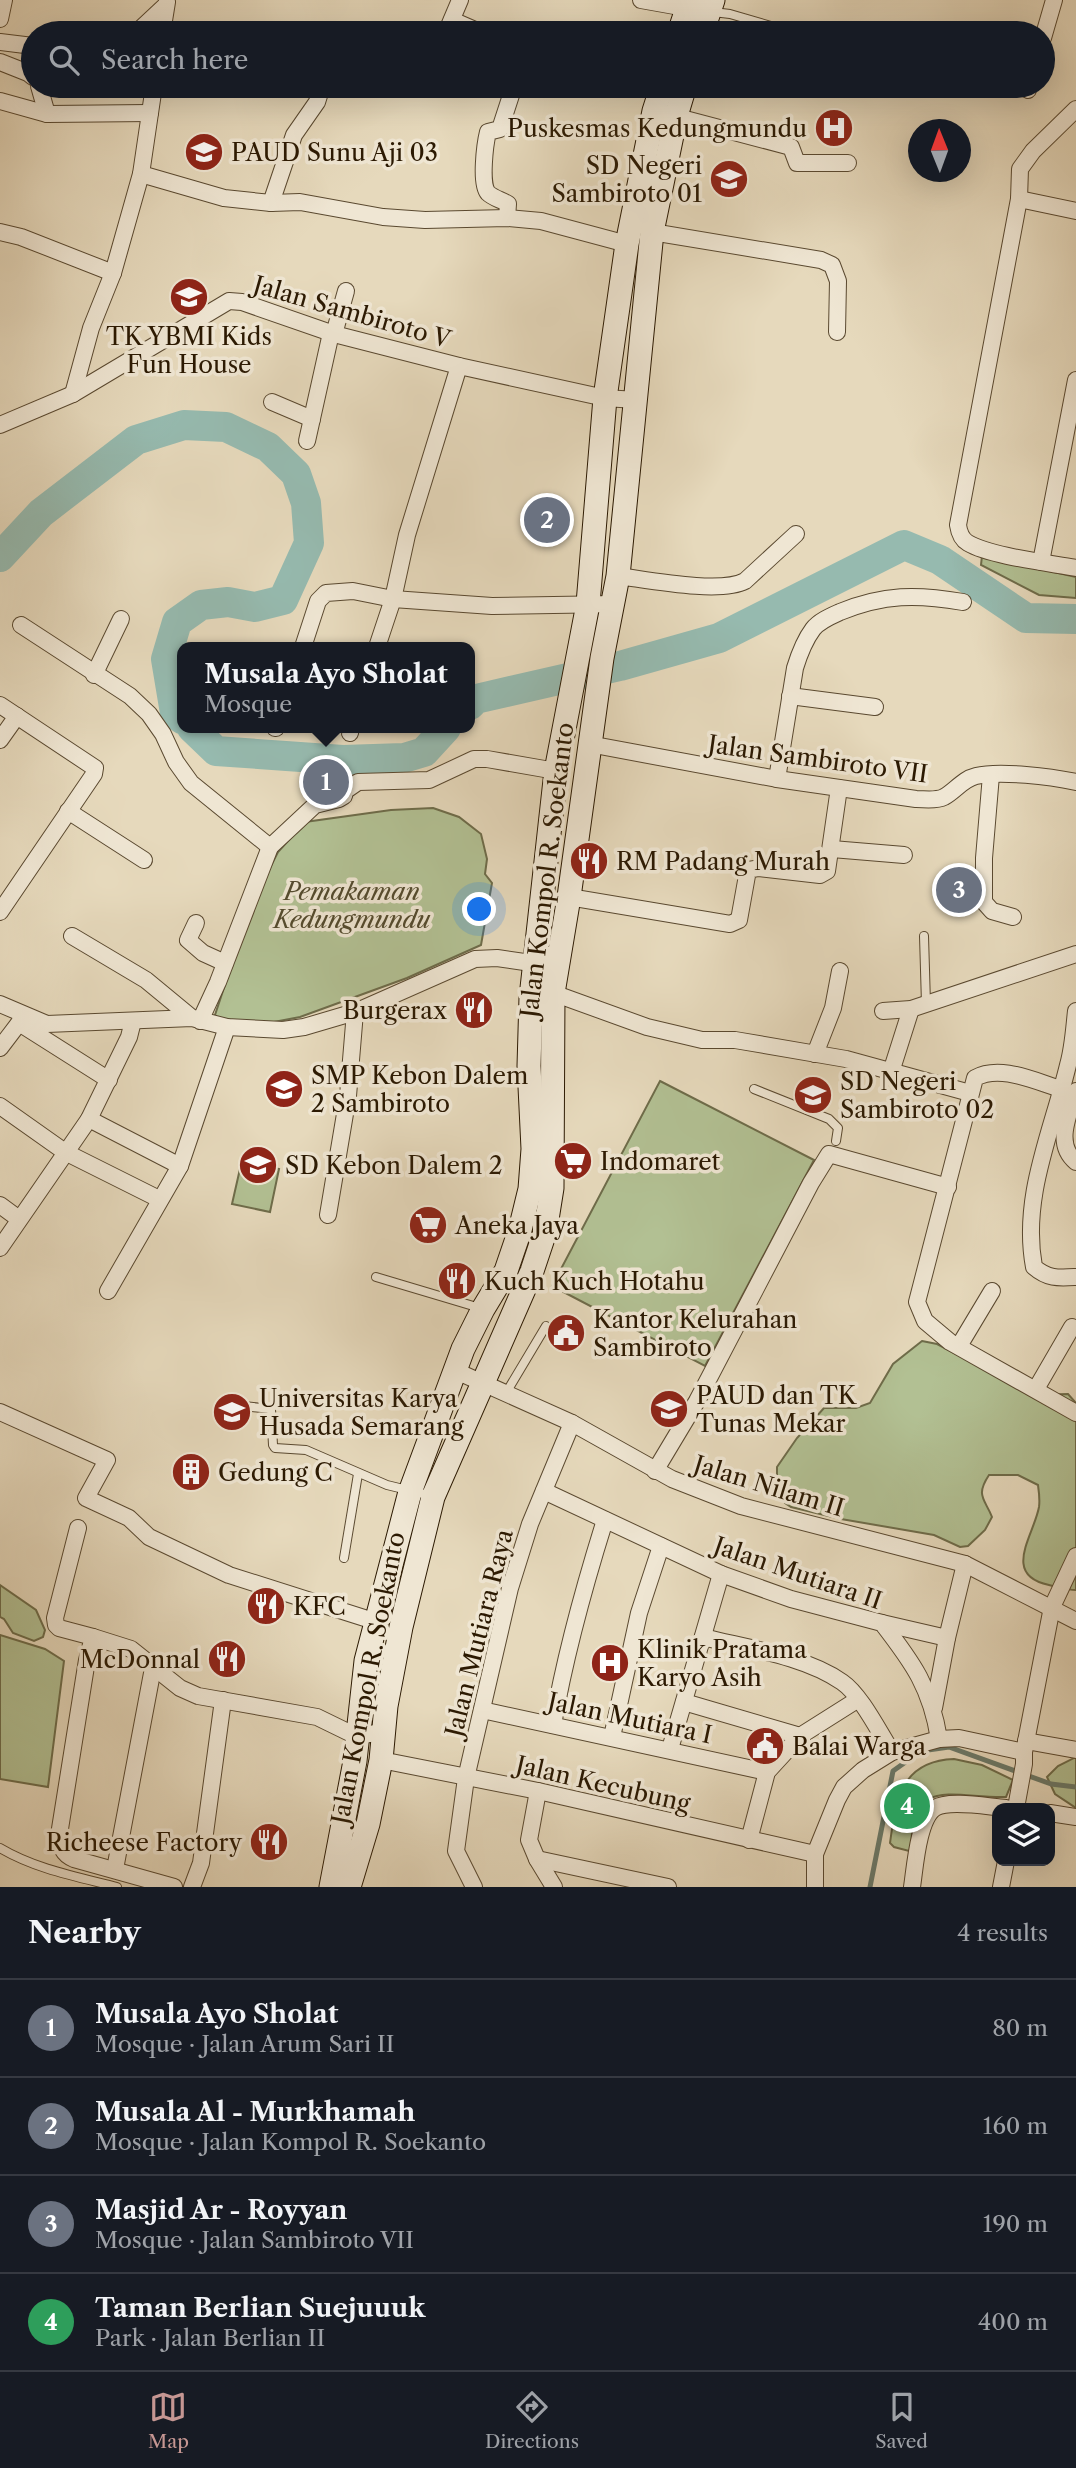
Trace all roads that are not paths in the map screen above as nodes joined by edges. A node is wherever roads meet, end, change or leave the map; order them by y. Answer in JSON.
{"nodes":[{"id":1,"x":4,"y":0,"type":"edge"},
{"id":2,"x":460,"y":0,"type":"edge"},
{"id":3,"x":641,"y":0,"type":"edge"},
{"id":4,"x":1054,"y":0,"type":"edge"},
{"id":5,"x":167,"y":3,"type":"edge"},
{"id":6,"x":700,"y":5,"type":"edge"},
{"id":7,"x":0,"y":19,"type":"edge"},
{"id":8,"x":148,"y":21,"type":"edge"},
{"id":9,"x":164,"y":21,"type":"edge"},
{"id":10,"x":451,"y":21,"type":"edge"},
{"id":11,"x":688,"y":21,"type":"edge"},
{"id":12,"x":754,"y":21,"type":"edge"},
{"id":13,"x":1048,"y":21,"type":"edge"},
{"id":14,"x":0,"y":42,"type":"edge"},
{"id":15,"x":21,"y":45,"type":"edge"},
{"id":16,"x":0,"y":62,"type":"edge"},
{"id":17,"x":21,"y":70,"type":"edge"},
{"id":18,"x":42,"y":98,"type":"edge"},
{"id":19,"x":152,"y":98,"type":"edge"},
{"id":20,"x":318,"y":98,"type":"edge"},
{"id":21,"x":511,"y":98,"type":"edge"},
{"id":22,"x":663,"y":98,"type":"edge"},
{"id":23,"x":676,"y":98,"type":"edge"},
{"id":24,"x":0,"y":101,"type":"edge"},
{"id":25,"x":1076,"y":109,"type":"edge"},
{"id":26,"x":150,"y":113,"type":"junction"},
{"id":27,"x":47,"y":114,"type":"junction"},
{"id":28,"x":665,"y":114,"type":"junction"},
{"id":29,"x":848,"y":163,"type":"dead end"},
{"id":30,"x":141,"y":174,"type":"junction"},
{"id":31,"x":1019,"y":199,"type":"junction"},
{"id":32,"x":271,"y":203,"type":"junction"},
{"id":33,"x":1076,"y":211,"type":"edge"},
{"id":34,"x":507,"y":218,"type":"junction"},
{"id":35,"x":0,"y":232,"type":"edge"},
{"id":36,"x":652,"y":232,"type":"junction"},
{"id":37,"x":626,"y":244,"type":"junction"},
{"id":38,"x":113,"y":273,"type":"junction"},
{"id":39,"x":346,"y":291,"type":"dead end"},
{"id":40,"x":837,"y":332,"type":"dead end"},
{"id":41,"x":332,"y":333,"type":"junction"},
{"id":42,"x":459,"y":366,"type":"junction"},
{"id":43,"x":1076,"y":380,"type":"edge"},
{"id":44,"x":73,"y":394,"type":"junction"},
{"id":45,"x":605,"y":398,"type":"junction"},
{"id":46,"x":635,"y":400,"type":"junction"},
{"id":47,"x":272,"y":402,"type":"dead end"},
{"id":48,"x":312,"y":419,"type":"junction"},
{"id":49,"x":0,"y":425,"type":"edge"},
{"id":50,"x":307,"y":442,"type":"dead end"},
{"id":51,"x":796,"y":534,"type":"dead end"},
{"id":52,"x":1041,"y":562,"type":"junction"},
{"id":53,"x":1076,"y":568,"type":"edge"},
{"id":54,"x":618,"y":576,"type":"junction"},
{"id":55,"x":393,"y":599,"type":"junction"},
{"id":56,"x":963,"y":603,"type":"dead end"},
{"id":57,"x":588,"y":604,"type":"junction"},
{"id":58,"x":615,"y":604,"type":"junction"},
{"id":59,"x":121,"y":619,"type":"dead end"},
{"id":60,"x":21,"y":625,"type":"dead end"},
{"id":61,"x":305,"y":642,"type":"edge"},
{"id":62,"x":379,"y":642,"type":"edge"},
{"id":63,"x":94,"y":675,"type":"junction"},
{"id":64,"x":790,"y":696,"type":"junction"},
{"id":65,"x":0,"y":705,"type":"edge"},
{"id":66,"x":876,"y":708,"type":"dead end"},
{"id":67,"x":17,"y":716,"type":"junction"},
{"id":68,"x":0,"y":740,"type":"edge"},
{"id":69,"x":589,"y":744,"type":"junction"},
{"id":70,"x":556,"y":771,"type":"junction"},
{"id":71,"x":991,"y":775,"type":"junction"},
{"id":72,"x":777,"y":779,"type":"junction"},
{"id":73,"x":1076,"y":782,"type":"edge"},
{"id":74,"x":839,"y":788,"type":"junction"},
{"id":75,"x":68,"y":811,"type":"junction"},
{"id":76,"x":270,"y":847,"type":"junction"},
{"id":77,"x":832,"y":849,"type":"junction"},
{"id":78,"x":904,"y":855,"type":"dead end"},
{"id":79,"x":144,"y":860,"type":"dead end"},
{"id":80,"x":569,"y":897,"type":"junction"},
{"id":81,"x":0,"y":912,"type":"edge"},
{"id":82,"x":1013,"y":917,"type":"dead end"},
{"id":83,"x":197,"y":923,"type":"dead end"},
{"id":84,"x":72,"y":936,"type":"dead end"},
{"id":85,"x":924,"y":936,"type":"dead end"},
{"id":86,"x":1076,"y":954,"type":"edge"},
{"id":87,"x":225,"y":963,"type":"junction"},
{"id":88,"x":535,"y":963,"type":"junction"},
{"id":89,"x":558,"y":968,"type":"junction"},
{"id":90,"x":840,"y":971,"type":"dead end"},
{"id":91,"x":553,"y":993,"type":"junction"},
{"id":92,"x":0,"y":1004,"type":"edge"},
{"id":93,"x":918,"y":1006,"type":"junction"},
{"id":94,"x":883,"y":1010,"type":"dead end"},
{"id":95,"x":1076,"y":1011,"type":"edge"},
{"id":96,"x":355,"y":1012,"type":"junction"},
{"id":97,"x":196,"y":1019,"type":"junction"},
{"id":98,"x":25,"y":1020,"type":"junction"},
{"id":99,"x":133,"y":1021,"type":"junction"},
{"id":100,"x":227,"y":1027,"type":"junction"},
{"id":101,"x":0,"y":1048,"type":"edge"},
{"id":102,"x":815,"y":1055,"type":"junction"},
{"id":103,"x":891,"y":1072,"type":"junction"},
{"id":104,"x":108,"y":1080,"type":"junction"},
{"id":105,"x":754,"y":1089,"type":"dead end"},
{"id":106,"x":1068,"y":1090,"type":"edge"},
{"id":107,"x":970,"y":1093,"type":"junction"},
{"id":108,"x":0,"y":1106,"type":"edge"},
{"id":109,"x":89,"y":1119,"type":"junction"},
{"id":110,"x":833,"y":1147,"type":"junction"},
{"id":111,"x":65,"y":1152,"type":"junction"},
{"id":112,"x":1076,"y":1162,"type":"edge"},
{"id":113,"x":180,"y":1166,"type":"junction"},
{"id":114,"x":948,"y":1187,"type":"junction"},
{"id":115,"x":159,"y":1199,"type":"junction"},
{"id":116,"x":0,"y":1205,"type":"edge"},
{"id":117,"x":328,"y":1215,"type":"dead end"},
{"id":118,"x":19,"y":1219,"type":"junction"},
{"id":119,"x":0,"y":1247,"type":"edge"},
{"id":120,"x":532,"y":1271,"type":"junction"},
{"id":121,"x":506,"y":1272,"type":"junction"},
{"id":122,"x":376,"y":1277,"type":"dead end"},
{"id":123,"x":1076,"y":1277,"type":"edge"},
{"id":124,"x":108,"y":1291,"type":"dead end"},
{"id":125,"x":992,"y":1291,"type":"dead end"},
{"id":126,"x":483,"y":1309,"type":"junction"},
{"id":127,"x":546,"y":1326,"type":"dead end"},
{"id":128,"x":1072,"y":1327,"type":"dead end"},
{"id":129,"x":959,"y":1346,"type":"junction"},
{"id":130,"x":456,"y":1371,"type":"junction"},
{"id":131,"x":483,"y":1382,"type":"junction"},
{"id":132,"x":1036,"y":1389,"type":"junction"},
{"id":133,"x":506,"y":1393,"type":"junction"},
{"id":134,"x":225,"y":1404,"type":"dead end"},
{"id":135,"x":0,"y":1412,"type":"edge"},
{"id":136,"x":1076,"y":1413,"type":"edge"},
{"id":137,"x":572,"y":1423,"type":"junction"},
{"id":138,"x":655,"y":1471,"type":"junction"},
{"id":139,"x":358,"y":1474,"type":"junction"},
{"id":140,"x":544,"y":1491,"type":"junction"},
{"id":141,"x":410,"y":1492,"type":"junction"},
{"id":142,"x":433,"y":1497,"type":"junction"},
{"id":143,"x":605,"y":1520,"type":"junction"},
{"id":144,"x":78,"y":1528,"type":"dead end"},
{"id":145,"x":661,"y":1546,"type":"junction"},
{"id":146,"x":1076,"y":1556,"type":"edge"},
{"id":147,"x":344,"y":1558,"type":"dead end"},
{"id":148,"x":965,"y":1564,"type":"junction"},
{"id":149,"x":721,"y":1574,"type":"junction"},
{"id":150,"x":1052,"y":1607,"type":"junction"},
{"id":151,"x":377,"y":1622,"type":"junction"},
{"id":152,"x":1076,"y":1622,"type":"edge"},
{"id":153,"x":882,"y":1623,"type":"junction"},
{"id":154,"x":93,"y":1637,"type":"junction"},
{"id":155,"x":703,"y":1637,"type":"junction"},
{"id":156,"x":947,"y":1638,"type":"junction"},
{"id":157,"x":153,"y":1668,"type":"junction"},
{"id":158,"x":223,"y":1700,"type":"junction"},
{"id":159,"x":857,"y":1700,"type":"junction"},
{"id":160,"x":684,"y":1702,"type":"junction"},
{"id":161,"x":934,"y":1708,"type":"junction"},
{"id":162,"x":482,"y":1710,"type":"junction"},
{"id":163,"x":553,"y":1725,"type":"junction"},
{"id":164,"x":383,"y":1731,"type":"junction"},
{"id":165,"x":356,"y":1736,"type":"junction"},
{"id":166,"x":800,"y":1736,"type":"junction"},
{"id":167,"x":611,"y":1737,"type":"junction"},
{"id":168,"x":939,"y":1739,"type":"junction"},
{"id":169,"x":670,"y":1749,"type":"junction"},
{"id":170,"x":1076,"y":1749,"type":"edge"},
{"id":171,"x":892,"y":1752,"type":"junction"},
{"id":172,"x":1025,"y":1753,"type":"junction"},
{"id":173,"x":381,"y":1760,"type":"junction"},
{"id":174,"x":767,"y":1772,"type":"junction"},
{"id":175,"x":466,"y":1778,"type":"junction"},
{"id":176,"x":538,"y":1791,"type":"junction"},
{"id":177,"x":1017,"y":1801,"type":"edge"},
{"id":178,"x":992,"y":1807,"type":"edge"},
{"id":179,"x":1055,"y":1814,"type":"edge"},
{"id":180,"x":1076,"y":1817,"type":"edge"},
{"id":181,"x":749,"y":1840,"type":"junction"},
{"id":182,"x":0,"y":1848,"type":"edge"},
{"id":183,"x":815,"y":1854,"type":"junction"},
{"id":184,"x":537,"y":1859,"type":"junction"},
{"id":185,"x":1005,"y":1866,"type":"edge"},
{"id":186,"x":115,"y":1869,"type":"junction"},
{"id":187,"x":117,"y":1887,"type":"edge"},
{"id":188,"x":174,"y":1887,"type":"edge"},
{"id":189,"x":192,"y":1887,"type":"edge"},
{"id":190,"x":331,"y":1887,"type":"edge"},
{"id":191,"x":349,"y":1887,"type":"edge"},
{"id":192,"x":474,"y":1887,"type":"edge"},
{"id":193,"x":554,"y":1887,"type":"edge"},
{"id":194,"x":668,"y":1887,"type":"edge"},
{"id":195,"x":815,"y":1887,"type":"edge"},
{"id":196,"x":912,"y":1887,"type":"edge"},
{"id":197,"x":1001,"y":1887,"type":"edge"}],
"edges":[{"from":1,"to":7,"type":"street"},
{"from":2,"to":10,"type":"street"},
{"from":3,"to":6,"type":"street"},
{"from":4,"to":13,"type":"street"},
{"from":5,"to":8,"type":"street"},
{"from":5,"to":9,"type":"street"},
{"from":6,"to":11,"type":"main road"},
{"from":6,"to":12,"type":"lane"},
{"from":14,"to":15,"type":"street"},
{"from":16,"to":17,"type":"street"},
{"from":18,"to":27,"type":"street"},
{"from":19,"to":26,"type":"street"},
{"from":20,"to":32,"type":"street"},
{"from":21,"to":34,"type":"street"},
{"from":22,"to":28,"type":"main road","name":"Jalan Kompol R. Soekanto"},
{"from":23,"to":28,"type":"main road","name":"Jalan Kompol R. Soekanto"},
{"from":24,"to":27,"type":"street"},
{"from":25,"to":31,"type":"street"},
{"from":26,"to":27,"type":"street"},
{"from":26,"to":30,"type":"street"},
{"from":28,"to":29,"type":"street"},
{"from":28,"to":36,"type":"main road","name":"Jalan Kompol R. Soekanto"},
{"from":28,"to":37,"type":"main road","name":"Jalan Kompol R. Soekanto"},
{"from":30,"to":32,"type":"street"},
{"from":30,"to":38,"type":"street"},
{"from":31,"to":33,"type":"street"},
{"from":31,"to":52,"type":"street"},
{"from":32,"to":34,"type":"street"},
{"from":34,"to":37,"type":"street"},
{"from":35,"to":38,"type":"street"},
{"from":36,"to":40,"type":"street"},
{"from":36,"to":46,"type":"main road","name":"Jalan Kompol R. Soekanto"},
{"from":37,"to":45,"type":"main road","name":"Jalan Kompol R. Soekanto"},
{"from":38,"to":44,"type":"street"},
{"from":39,"to":41,"type":"street"},
{"from":41,"to":42,"type":"street","name":"Jalan Sambiroto V"},
{"from":41,"to":44,"type":"street","name":"Jalan Sambiroto V"},
{"from":41,"to":48,"type":"street"},
{"from":42,"to":45,"type":"street","name":"Jalan Sambiroto V"},
{"from":42,"to":55,"type":"street"},
{"from":43,"to":52,"type":"street"},
{"from":44,"to":49,"type":"street","name":"Jalan Sambiroto V"},
{"from":45,"to":46,"type":"street","name":"Jalan Sambiroto V"},
{"from":45,"to":57,"type":"main road","name":"Jalan Kompol R. Soekanto"},
{"from":46,"to":54,"type":"main road","name":"Jalan Kompol R. Soekanto"},
{"from":47,"to":48,"type":"street"},
{"from":48,"to":50,"type":"street"},
{"from":51,"to":54,"type":"street"},
{"from":52,"to":53,"type":"street"},
{"from":54,"to":58,"type":"main road","name":"Jalan Kompol R. Soekanto"},
{"from":55,"to":57,"type":"street"},
{"from":55,"to":61,"type":"street"},
{"from":55,"to":62,"type":"street"},
{"from":56,"to":64,"type":"street"},
{"from":57,"to":58,"type":"street"},
{"from":57,"to":70,"type":"main road","name":"Jalan Kompol R. Soekanto"},
{"from":58,"to":69,"type":"main road","name":"Jalan Kompol R. Soekanto"},
{"from":59,"to":63,"type":"street"},
{"from":60,"to":63,"type":"street"},
{"from":63,"to":76,"type":"street"},
{"from":64,"to":66,"type":"street"},
{"from":64,"to":72,"type":"street"},
{"from":65,"to":67,"type":"street"},
{"from":67,"to":68,"type":"street"},
{"from":67,"to":75,"type":"street"},
{"from":69,"to":72,"type":"street","name":"Jalan Sambiroto VII"},
{"from":69,"to":80,"type":"main road","name":"Jalan Kompol R. Soekanto"},
{"from":70,"to":76,"type":"street"},
{"from":70,"to":88,"type":"main road","name":"Jalan Kompol R. Soekanto"},
{"from":71,"to":73,"type":"street","name":"Jalan Sambiroto VII"},
{"from":71,"to":74,"type":"street","name":"Jalan Sambiroto VII"},
{"from":71,"to":82,"type":"street"},
{"from":72,"to":74,"type":"street","name":"Jalan Sambiroto VII"},
{"from":74,"to":77,"type":"street"},
{"from":75,"to":79,"type":"street"},
{"from":75,"to":81,"type":"street"},
{"from":76,"to":87,"type":"street"},
{"from":77,"to":78,"type":"street"},
{"from":77,"to":80,"type":"street"},
{"from":80,"to":89,"type":"main road","name":"Jalan Kompol R. Soekanto"},
{"from":83,"to":87,"type":"street"},
{"from":84,"to":97,"type":"street"},
{"from":85,"to":93,"type":"lane"},
{"from":86,"to":93,"type":"street"},
{"from":87,"to":97,"type":"street"},
{"from":88,"to":89,"type":"street"},
{"from":88,"to":96,"type":"street"},
{"from":88,"to":121,"type":"main road","name":"Jalan Kompol R. Soekanto"},
{"from":89,"to":91,"type":"main road","name":"Jalan Kompol R. Soekanto"},
{"from":90,"to":102,"type":"street"},
{"from":91,"to":102,"type":"street"},
{"from":91,"to":120,"type":"main road","name":"Jalan Kompol R. Soekanto"},
{"from":92,"to":98,"type":"street"},
{"from":93,"to":94,"type":"street"},
{"from":93,"to":103,"type":"street"},
{"from":95,"to":106,"type":"street"},
{"from":96,"to":100,"type":"street"},
{"from":96,"to":117,"type":"street"},
{"from":97,"to":99,"type":"street"},
{"from":97,"to":100,"type":"street"},
{"from":98,"to":99,"type":"street"},
{"from":98,"to":101,"type":"street"},
{"from":98,"to":104,"type":"street"},
{"from":99,"to":104,"type":"street"},
{"from":100,"to":113,"type":"street"},
{"from":102,"to":103,"type":"street"},
{"from":103,"to":107,"type":"street"},
{"from":104,"to":109,"type":"street"},
{"from":105,"to":110,"type":"lane"},
{"from":106,"to":107,"type":"street"},
{"from":106,"to":112,"type":"street"},
{"from":106,"to":123,"type":"street"},
{"from":107,"to":114,"type":"street"},
{"from":108,"to":111,"type":"street"},
{"from":109,"to":111,"type":"street"},
{"from":109,"to":113,"type":"street"},
{"from":110,"to":114,"type":"street"},
{"from":110,"to":138,"type":"street"},
{"from":111,"to":115,"type":"street"},
{"from":111,"to":118,"type":"street"},
{"from":113,"to":115,"type":"street"},
{"from":114,"to":129,"type":"street"},
{"from":115,"to":124,"type":"street"},
{"from":116,"to":118,"type":"street"},
{"from":118,"to":119,"type":"street"},
{"from":120,"to":121,"type":"main road"},
{"from":120,"to":131,"type":"main road","name":"Jalan Kompol R. Soekanto"},
{"from":121,"to":126,"type":"main road","name":"Jalan Kompol R. Soekanto"},
{"from":122,"to":126,"type":"lane"},
{"from":125,"to":129,"type":"street"},
{"from":126,"to":130,"type":"main road","name":"Jalan Kompol R. Soekanto"},
{"from":127,"to":133,"type":"lane"},
{"from":128,"to":132,"type":"street"},
{"from":129,"to":132,"type":"street"},
{"from":130,"to":131,"type":"street","name":"Jalan Nilam II"},
{"from":130,"to":141,"type":"main road","name":"Jalan Kompol R. Soekanto"},
{"from":131,"to":133,"type":"street","name":"Jalan Nilam II"},
{"from":131,"to":142,"type":"main road","name":"Jalan Kompol R. Soekanto"},
{"from":132,"to":136,"type":"street"},
{"from":133,"to":137,"type":"street","name":"Jalan Nilam II"},
{"from":134,"to":139,"type":"lane"},
{"from":135,"to":151,"type":"street"},
{"from":137,"to":138,"type":"street","name":"Jalan Nilam II"},
{"from":137,"to":140,"type":"street","name":"Jalan Mutiara Raya"},
{"from":138,"to":148,"type":"street","name":"Jalan Nilam II"},
{"from":139,"to":141,"type":"lane"},
{"from":139,"to":147,"type":"lane"},
{"from":140,"to":143,"type":"street","name":"Jalan Mutiara II"},
{"from":140,"to":162,"type":"street","name":"Jalan Mutiara Raya"},
{"from":141,"to":142,"type":"lane"},
{"from":141,"to":151,"type":"main road","name":"Jalan Kompol R. Soekanto"},
{"from":142,"to":164,"type":"main road","name":"Jalan Kompol R. Soekanto"},
{"from":143,"to":145,"type":"street","name":"Jalan Mutiara II"},
{"from":143,"to":163,"type":"street"},
{"from":144,"to":154,"type":"street"},
{"from":145,"to":149,"type":"street","name":"Jalan Mutiara II"},
{"from":145,"to":167,"type":"street"},
{"from":146,"to":150,"type":"street"},
{"from":148,"to":150,"type":"street","name":"Jalan Nilam II"},
{"from":148,"to":156,"type":"street"},
{"from":149,"to":153,"type":"street","name":"Jalan Mutiara II"},
{"from":149,"to":155,"type":"street"},
{"from":150,"to":152,"type":"street","name":"Jalan Nilam II"},
{"from":150,"to":172,"type":"street"},
{"from":151,"to":165,"type":"main road","name":"Jalan Kompol R. Soekanto"},
{"from":153,"to":156,"type":"street"},
{"from":153,"to":161,"type":"street","name":"Jalan Mutiara II"},
{"from":154,"to":157,"type":"street"},
{"from":154,"to":186,"type":"street"},
{"from":155,"to":159,"type":"street"},
{"from":155,"to":160,"type":"street"},
{"from":156,"to":161,"type":"street"},
{"from":157,"to":158,"type":"street"},
{"from":157,"to":186,"type":"street"},
{"from":158,"to":165,"type":"street"},
{"from":158,"to":189,"type":"street"},
{"from":159,"to":166,"type":"street"},
{"from":159,"to":171,"type":"street"},
{"from":160,"to":166,"type":"street"},
{"from":160,"to":169,"type":"street"},
{"from":161,"to":168,"type":"street","name":"Jalan Mutiara II"},
{"from":162,"to":163,"type":"street","name":"Jalan Mutiara I"},
{"from":162,"to":175,"type":"street","name":"Jalan Mutiara Raya"},
{"from":163,"to":167,"type":"street","name":"Jalan Mutiara I"},
{"from":164,"to":165,"type":"street"},
{"from":164,"to":173,"type":"main road","name":"Jalan Kompol R. Soekanto"},
{"from":165,"to":190,"type":"main road","name":"Jalan Kompol R. Soekanto"},
{"from":166,"to":174,"type":"street"},
{"from":167,"to":169,"type":"street","name":"Jalan Mutiara I"},
{"from":168,"to":171,"type":"street"},
{"from":168,"to":172,"type":"street"},
{"from":169,"to":174,"type":"street","name":"Jalan Mutiara I"},
{"from":170,"to":172,"type":"street"},
{"from":171,"to":183,"type":"street"},
{"from":172,"to":177,"type":"street"},
{"from":173,"to":175,"type":"street","name":"Jalan Kecubung"},
{"from":173,"to":191,"type":"main road","name":"Jalan Kompol R. Soekanto"},
{"from":174,"to":181,"type":"street"},
{"from":175,"to":176,"type":"street","name":"Jalan Kecubung"},
{"from":175,"to":192,"type":"street","name":"Jalan Mutiara Raya"},
{"from":176,"to":181,"type":"street","name":"Jalan Kecubung"},
{"from":176,"to":184,"type":"street"},
{"from":178,"to":196,"type":"street"},
{"from":179,"to":180,"type":"street"},
{"from":181,"to":183,"type":"street","name":"Jalan Kecubung"},
{"from":182,"to":187,"type":"lane"},
{"from":183,"to":195,"type":"street"},
{"from":184,"to":193,"type":"street"},
{"from":184,"to":194,"type":"street"},
{"from":185,"to":197,"type":"street"},
{"from":186,"to":188,"type":"street"}]}
